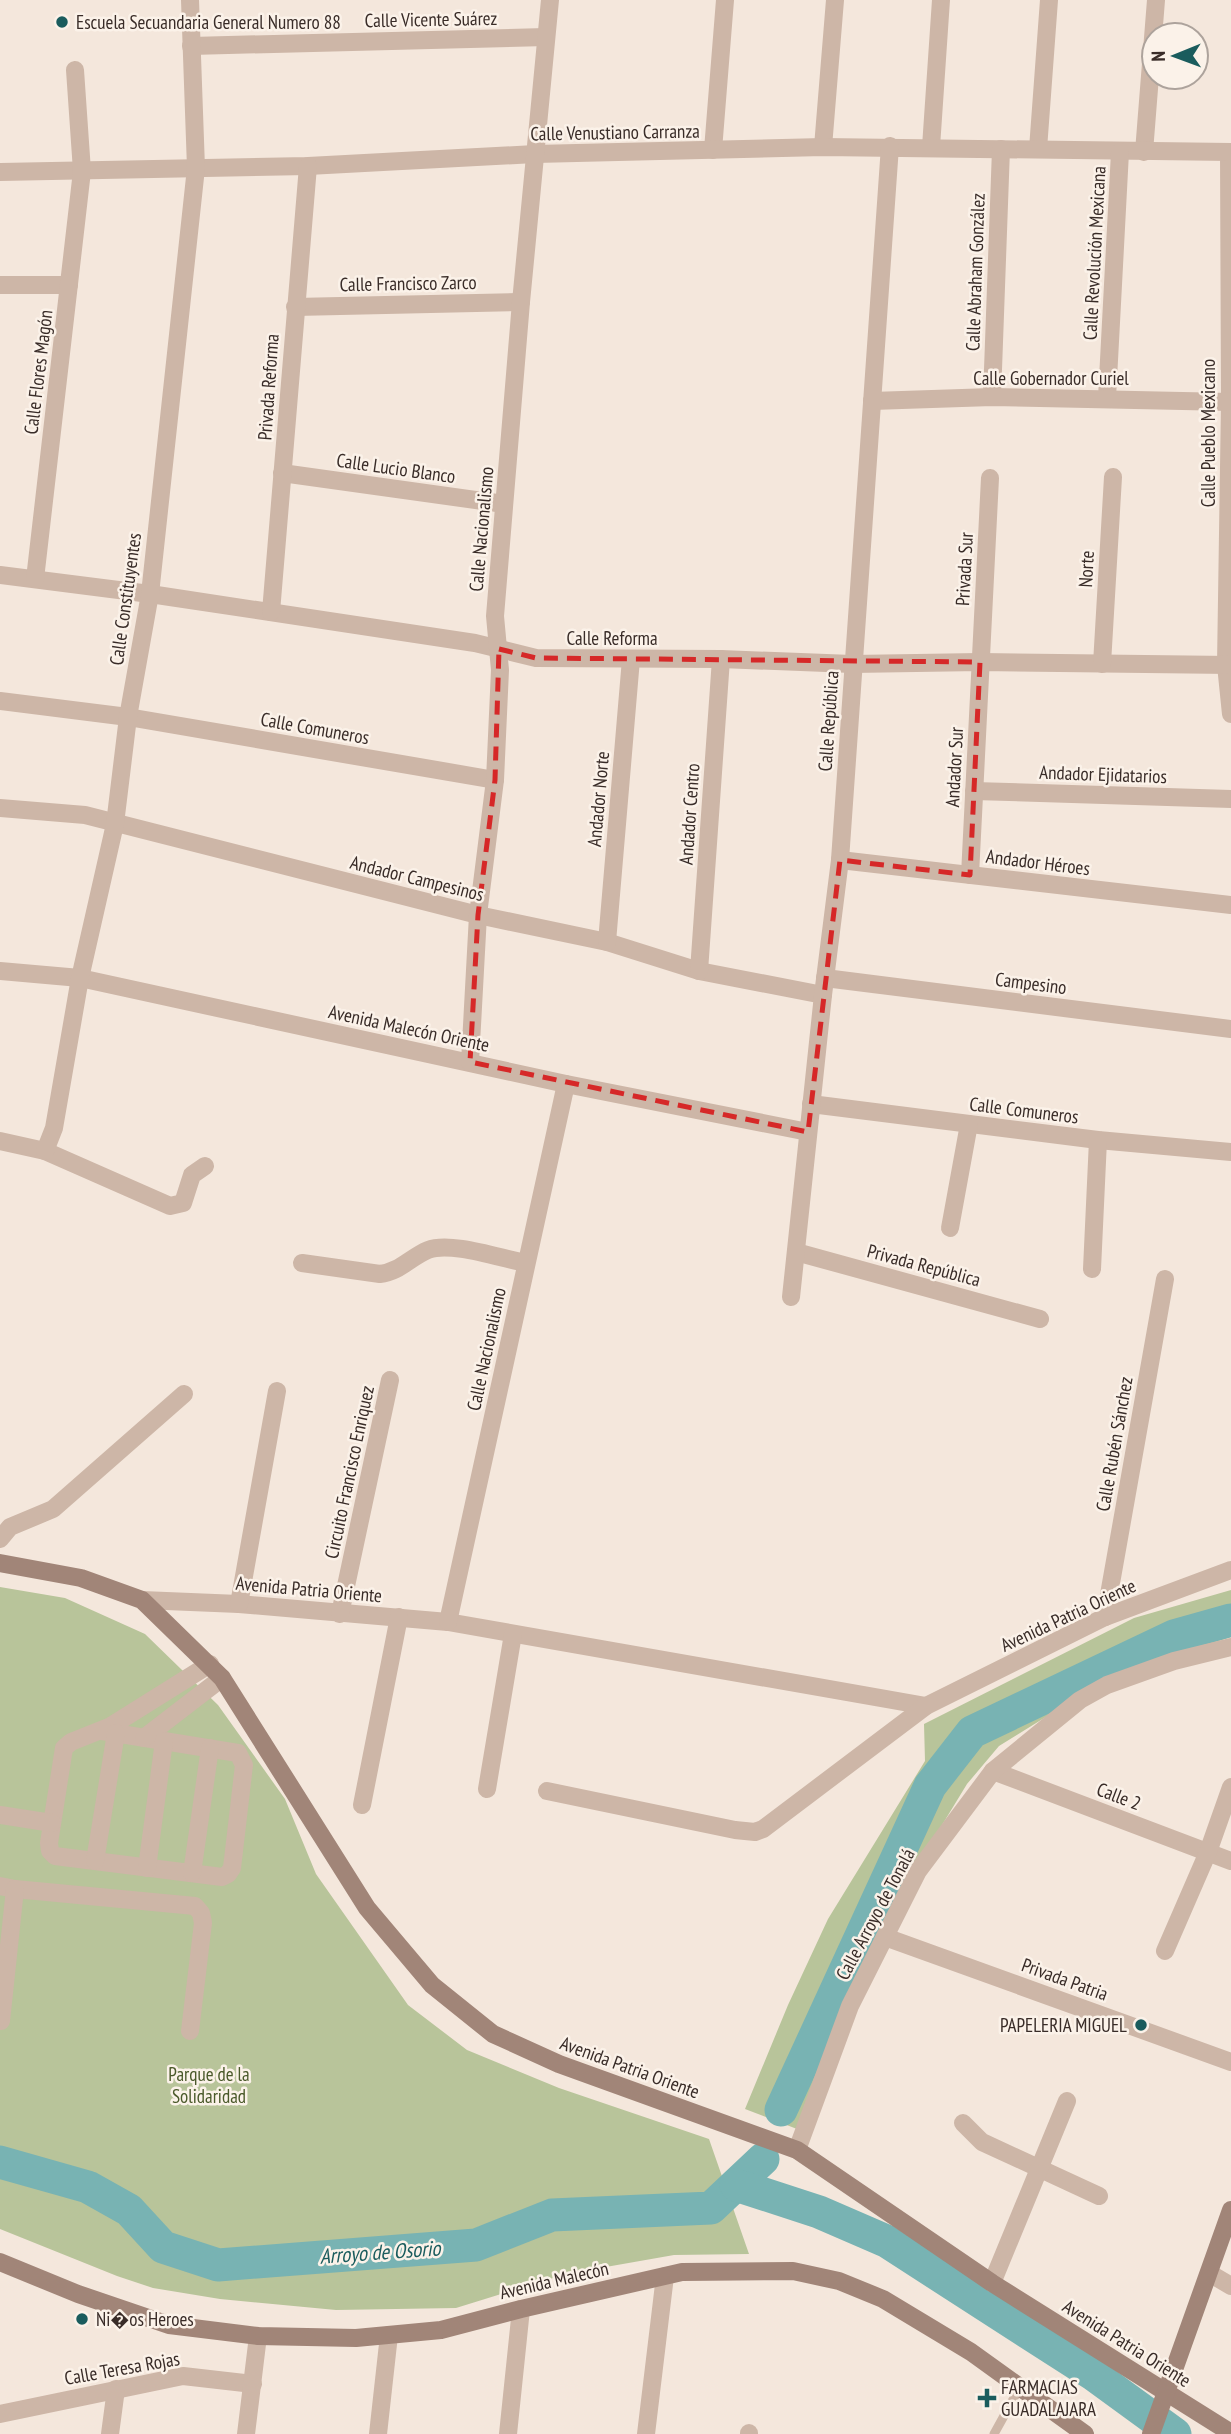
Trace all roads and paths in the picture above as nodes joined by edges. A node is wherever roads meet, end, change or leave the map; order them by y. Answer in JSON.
{"nodes":[{"id":1,"x":190,"y":0,"type":"edge"},
{"id":2,"x":550,"y":0,"type":"edge"},
{"id":3,"x":725,"y":0,"type":"edge"},
{"id":4,"x":835,"y":0,"type":"edge"},
{"id":5,"x":941,"y":0,"type":"edge"},
{"id":6,"x":1049,"y":0,"type":"edge"},
{"id":7,"x":1156,"y":0,"type":"edge"},
{"id":8,"x":546,"y":37,"type":"junction"},
{"id":9,"x":191,"y":46,"type":"junction"},
{"id":10,"x":75,"y":70,"type":"dead end"},
{"id":11,"x":890,"y":146,"type":"junction"},
{"id":12,"x":822,"y":147,"type":"junction"},
{"id":13,"x":931,"y":147,"type":"junction"},
{"id":14,"x":1001,"y":149,"type":"junction"},
{"id":15,"x":1038,"y":149,"type":"junction"},
{"id":16,"x":713,"y":150,"type":"junction"},
{"id":17,"x":1120,"y":152,"type":"junction"},
{"id":18,"x":1144,"y":152,"type":"junction"},
{"id":19,"x":1230,"y":152,"type":"edge"},
{"id":20,"x":535,"y":154,"type":"junction"},
{"id":21,"x":308,"y":166,"type":"junction"},
{"id":22,"x":196,"y":168,"type":"junction"},
{"id":23,"x":82,"y":171,"type":"junction"},
{"id":24,"x":0,"y":172,"type":"edge"},
{"id":25,"x":0,"y":285,"type":"edge"},
{"id":26,"x":69,"y":285,"type":"junction"},
{"id":27,"x":521,"y":302,"type":"junction"},
{"id":28,"x":295,"y":307,"type":"junction"},
{"id":29,"x":992,"y":397,"type":"junction"},
{"id":30,"x":1107,"y":398,"type":"junction"},
{"id":31,"x":872,"y":401,"type":"junction"},
{"id":32,"x":1230,"y":402,"type":"edge"},
{"id":33,"x":282,"y":473,"type":"junction"},
{"id":34,"x":1113,"y":477,"type":"dead end"},
{"id":35,"x":990,"y":478,"type":"dead end"},
{"id":36,"x":504,"y":504,"type":"junction"},
{"id":37,"x":0,"y":575,"type":"edge"},
{"id":38,"x":35,"y":579,"type":"junction"},
{"id":39,"x":150,"y":594,"type":"junction"},
{"id":40,"x":271,"y":612,"type":"junction"},
{"id":41,"x":499,"y":649,"type":"junction"},
{"id":42,"x":631,"y":659,"type":"junction"},
{"id":43,"x":721,"y":659,"type":"junction"},
{"id":44,"x":980,"y":662,"type":"junction"},
{"id":45,"x":852,"y":664,"type":"junction"},
{"id":46,"x":1102,"y":664,"type":"junction"},
{"id":47,"x":1228,"y":665,"type":"edge"},
{"id":48,"x":0,"y":701,"type":"edge"},
{"id":49,"x":1231,"y":714,"type":"edge"},
{"id":50,"x":128,"y":717,"type":"junction"},
{"id":51,"x":495,"y":780,"type":"junction"},
{"id":52,"x":974,"y":791,"type":"junction"},
{"id":53,"x":1231,"y":799,"type":"edge"},
{"id":54,"x":0,"y":808,"type":"edge"},
{"id":55,"x":115,"y":824,"type":"junction"},
{"id":56,"x":840,"y":860,"type":"junction"},
{"id":57,"x":970,"y":875,"type":"junction"},
{"id":58,"x":1231,"y":905,"type":"edge"},
{"id":59,"x":478,"y":915,"type":"junction"},
{"id":60,"x":607,"y":942,"type":"junction"},
{"id":61,"x":0,"y":971,"type":"edge"},
{"id":62,"x":699,"y":971,"type":"junction"},
{"id":63,"x":80,"y":978,"type":"junction"},
{"id":64,"x":824,"y":987,"type":"junction"},
{"id":65,"x":1231,"y":1029,"type":"edge"},
{"id":66,"x":470,"y":1062,"type":"junction"},
{"id":67,"x":566,"y":1084,"type":"junction"},
{"id":68,"x":811,"y":1104,"type":"junction"},
{"id":69,"x":969,"y":1124,"type":"junction"},
{"id":70,"x":808,"y":1132,"type":"junction"},
{"id":71,"x":1098,"y":1140,"type":"junction"},
{"id":72,"x":0,"y":1141,"type":"edge"},
{"id":73,"x":45,"y":1151,"type":"junction"},
{"id":74,"x":1231,"y":1152,"type":"edge"},
{"id":75,"x":205,"y":1166,"type":"dead end"},
{"id":76,"x":950,"y":1228,"type":"dead end"},
{"id":77,"x":796,"y":1252,"type":"junction"},
{"id":78,"x":302,"y":1262,"type":"dead end"},
{"id":79,"x":526,"y":1263,"type":"junction"},
{"id":80,"x":1092,"y":1269,"type":"dead end"},
{"id":81,"x":1165,"y":1279,"type":"dead end"},
{"id":82,"x":791,"y":1297,"type":"dead end"},
{"id":83,"x":1040,"y":1320,"type":"dead end"},
{"id":84,"x":390,"y":1380,"type":"dead end"},
{"id":85,"x":277,"y":1391,"type":"dead end"},
{"id":86,"x":184,"y":1394,"type":"dead end"},
{"id":87,"x":0,"y":1539,"type":"edge"},
{"id":88,"x":0,"y":1563,"type":"edge"},
{"id":89,"x":1231,"y":1570,"type":"edge"},
{"id":90,"x":142,"y":1600,"type":"junction"},
{"id":91,"x":239,"y":1604,"type":"junction"},
{"id":92,"x":340,"y":1614,"type":"junction"},
{"id":93,"x":399,"y":1617,"type":"junction"},
{"id":94,"x":1105,"y":1617,"type":"junction"},
{"id":95,"x":448,"y":1622,"type":"junction"},
{"id":96,"x":513,"y":1634,"type":"junction"},
{"id":97,"x":1231,"y":1647,"type":"edge"},
{"id":98,"x":216,"y":1671,"type":"junction"},
{"id":99,"x":158,"y":1699,"type":"junction"},
{"id":100,"x":926,"y":1706,"type":"junction"},
{"id":101,"x":174,"y":1714,"type":"junction"},
{"id":102,"x":109,"y":1732,"type":"junction"},
{"id":103,"x":144,"y":1738,"type":"junction"},
{"id":104,"x":164,"y":1741,"type":"junction"},
{"id":105,"x":210,"y":1748,"type":"junction"},
{"id":106,"x":993,"y":1771,"type":"junction"},
{"id":107,"x":1231,"y":1787,"type":"edge"},
{"id":108,"x":487,"y":1789,"type":"dead end"},
{"id":109,"x":547,"y":1791,"type":"dead end"},
{"id":110,"x":362,"y":1805,"type":"dead end"},
{"id":111,"x":0,"y":1815,"type":"edge"},
{"id":112,"x":52,"y":1823,"type":"junction"},
{"id":113,"x":1208,"y":1852,"type":"junction"},
{"id":114,"x":95,"y":1861,"type":"junction"},
{"id":115,"x":1231,"y":1861,"type":"edge"},
{"id":116,"x":146,"y":1868,"type":"junction"},
{"id":117,"x":192,"y":1873,"type":"junction"},
{"id":118,"x":8,"y":1888,"type":"edge"},
{"id":119,"x":885,"y":1937,"type":"junction"},
{"id":120,"x":1165,"y":1951,"type":"dead end"},
{"id":121,"x":1,"y":2021,"type":"edge"},
{"id":122,"x":190,"y":2031,"type":"dead end"},
{"id":123,"x":1231,"y":2062,"type":"edge"},
{"id":124,"x":1067,"y":2101,"type":"dead end"},
{"id":125,"x":963,"y":2123,"type":"dead end"},
{"id":126,"x":797,"y":2150,"type":"junction"},
{"id":127,"x":1041,"y":2168,"type":"junction"},
{"id":128,"x":1099,"y":2196,"type":"dead end"},
{"id":129,"x":1231,"y":2210,"type":"edge"},
{"id":130,"x":0,"y":2262,"type":"edge"},
{"id":131,"x":1209,"y":2273,"type":"junction"},
{"id":132,"x":665,"y":2276,"type":"junction"},
{"id":133,"x":992,"y":2283,"type":"junction"},
{"id":134,"x":1231,"y":2286,"type":"edge"},
{"id":135,"x":521,"y":2309,"type":"junction"},
{"id":136,"x":389,"y":2335,"type":"junction"},
{"id":137,"x":258,"y":2336,"type":"junction"},
{"id":138,"x":253,"y":2384,"type":"junction"},
{"id":139,"x":1020,"y":2387,"type":"junction"},
{"id":140,"x":116,"y":2389,"type":"junction"},
{"id":141,"x":1166,"y":2391,"type":"junction"},
{"id":142,"x":0,"y":2414,"type":"edge"},
{"id":143,"x":1231,"y":2433,"type":"edge"},
{"id":144,"x":110,"y":2434,"type":"edge"},
{"id":145,"x":246,"y":2434,"type":"edge"},
{"id":146,"x":378,"y":2434,"type":"edge"},
{"id":147,"x":508,"y":2434,"type":"edge"},
{"id":148,"x":646,"y":2434,"type":"edge"},
{"id":149,"x":994,"y":2434,"type":"edge"},
{"id":150,"x":1085,"y":2434,"type":"edge"},
{"id":151,"x":1151,"y":2434,"type":"edge"}],
"edges":[{"from":1,"to":9,"type":"street","name":"Calle Constituyentes"},
{"from":2,"to":8,"type":"street","name":"Calle Nacionalismo"},
{"from":3,"to":16,"type":"street"},
{"from":4,"to":12,"type":"street"},
{"from":5,"to":13,"type":"street"},
{"from":6,"to":15,"type":"street"},
{"from":7,"to":18,"type":"street"},
{"from":8,"to":9,"type":"street","name":"Calle Vicente Suárez"},
{"from":8,"to":20,"type":"street","name":"Calle Nacionalismo"},
{"from":9,"to":22,"type":"street","name":"Calle Constituyentes"},
{"from":10,"to":23,"type":"street","name":"Calle Flores Magón"},
{"from":11,"to":12,"type":"street","name":"Calle Venustiano Carranza"},
{"from":11,"to":13,"type":"street","name":"Calle Venustiano Carranza"},
{"from":11,"to":31,"type":"street","name":"Calle República"},
{"from":12,"to":16,"type":"street","name":"Calle Venustiano Carranza"},
{"from":13,"to":14,"type":"street","name":"Calle Venustiano Carranza"},
{"from":14,"to":15,"type":"street","name":"Calle Venustiano Carranza"},
{"from":14,"to":29,"type":"street","name":"Calle Abraham González"},
{"from":15,"to":17,"type":"street","name":"Calle Venustiano Carranza"},
{"from":16,"to":20,"type":"street","name":"Calle Venustiano Carranza"},
{"from":17,"to":18,"type":"street","name":"Calle Venustiano Carranza"},
{"from":17,"to":30,"type":"street","name":"Calle Revolución Mexicana"},
{"from":18,"to":19,"type":"street","name":"Calle Venustiano Carranza"},
{"from":19,"to":32,"type":"street","name":"Calle Pueblo Mexicano"},
{"from":20,"to":21,"type":"street","name":"Calle Venustiano Carranza"},
{"from":20,"to":27,"type":"street","name":"Calle Nacionalismo"},
{"from":21,"to":22,"type":"street","name":"Calle Venustiano Carranza"},
{"from":21,"to":28,"type":"street","name":"Privada Reforma"},
{"from":22,"to":23,"type":"street","name":"Calle Venustiano Carranza"},
{"from":22,"to":39,"type":"street","name":"Calle Constituyentes"},
{"from":23,"to":24,"type":"street","name":"Calle Venustiano Carranza"},
{"from":23,"to":26,"type":"street","name":"Calle Flores Magón"},
{"from":25,"to":26,"type":"street"},
{"from":26,"to":38,"type":"street","name":"Calle Flores Magón"},
{"from":27,"to":28,"type":"street","name":"Calle Francisco Zarco"},
{"from":27,"to":36,"type":"street","name":"Calle Nacionalismo"},
{"from":28,"to":33,"type":"street","name":"Privada Reforma"},
{"from":29,"to":30,"type":"street","name":"Calle Gobernador Curiel"},
{"from":29,"to":31,"type":"street","name":"Calle Gobernador Curiel"},
{"from":30,"to":32,"type":"street","name":"Calle Gobernador Curiel"},
{"from":31,"to":45,"type":"street","name":"Calle República"},
{"from":32,"to":47,"type":"street","name":"Calle Pueblo Mexicano"},
{"from":33,"to":36,"type":"street","name":"Calle Lucio Blanco"},
{"from":33,"to":40,"type":"street","name":"Privada Reforma"},
{"from":34,"to":46,"type":"street","name":"Norte"},
{"from":35,"to":44,"type":"street","name":"Privada Sur"},
{"from":36,"to":41,"type":"street","name":"Calle Nacionalismo"},
{"from":37,"to":38,"type":"street","name":"Calle Reforma"},
{"from":38,"to":39,"type":"street","name":"Calle Reforma"},
{"from":39,"to":40,"type":"street","name":"Calle Reforma"},
{"from":39,"to":50,"type":"street","name":"Calle Constituyentes"},
{"from":40,"to":41,"type":"street","name":"Calle Reforma"},
{"from":41,"to":42,"type":"street","name":"Calle Reforma"},
{"from":41,"to":51,"type":"street","name":"Calle Nacionalismo"},
{"from":42,"to":43,"type":"street","name":"Calle Reforma"},
{"from":42,"to":60,"type":"street","name":"Andador Norte"},
{"from":43,"to":45,"type":"street","name":"Calle Reforma"},
{"from":43,"to":62,"type":"street","name":"Andador Centro"},
{"from":44,"to":45,"type":"street","name":"Calle Reforma"},
{"from":44,"to":46,"type":"street","name":"Calle Reforma"},
{"from":44,"to":52,"type":"street","name":"Andador Sur"},
{"from":45,"to":56,"type":"street","name":"Calle República"},
{"from":46,"to":47,"type":"street","name":"Calle Reforma"},
{"from":47,"to":49,"type":"street","name":"Calle Pueblo Mexicano"},
{"from":48,"to":50,"type":"street","name":"Calle Comuneros"},
{"from":50,"to":51,"type":"street","name":"Calle Comuneros"},
{"from":50,"to":55,"type":"street","name":"Calle Constituyentes"},
{"from":51,"to":59,"type":"street","name":"Calle Nacionalismo"},
{"from":52,"to":53,"type":"street","name":"Andador Ejidatarios"},
{"from":52,"to":57,"type":"street","name":"Andador Sur"},
{"from":54,"to":55,"type":"street","name":"Andador Campesinos"},
{"from":55,"to":59,"type":"street","name":"Andador Campesinos"},
{"from":55,"to":63,"type":"street","name":"Calle Constituyentes"},
{"from":56,"to":57,"type":"street","name":"Andador Héroes"},
{"from":56,"to":64,"type":"street","name":"Calle República"},
{"from":57,"to":58,"type":"street","name":"Andador Héroes"},
{"from":59,"to":60,"type":"street","name":"Andador Campesinos"},
{"from":59,"to":66,"type":"street","name":"Calle Nacionalismo"},
{"from":60,"to":62,"type":"street","name":"Andador Campesinos"},
{"from":61,"to":63,"type":"street","name":"Avenida Malecón Oriente"},
{"from":62,"to":64,"type":"street","name":"Andador Campesinos"},
{"from":63,"to":66,"type":"street","name":"Avenida Malecón Oriente"},
{"from":63,"to":73,"type":"street","name":"Calle Constituyentes"},
{"from":64,"to":65,"type":"street","name":"Campesino"},
{"from":64,"to":68,"type":"street","name":"Calle República"},
{"from":66,"to":67,"type":"street","name":"Avenida Malecón Oriente"},
{"from":67,"to":70,"type":"street","name":"Avenida Malecón Oriente"},
{"from":67,"to":79,"type":"street","name":"Calle Nacionalismo"},
{"from":68,"to":69,"type":"street","name":"Calle Comuneros"},
{"from":68,"to":70,"type":"street","name":"Calle República"},
{"from":69,"to":71,"type":"street","name":"Calle Comuneros"},
{"from":69,"to":76,"type":"street"},
{"from":70,"to":77,"type":"street","name":"Calle República"},
{"from":71,"to":74,"type":"street","name":"Calle Comuneros"},
{"from":71,"to":80,"type":"street"},
{"from":72,"to":73,"type":"street"},
{"from":73,"to":75,"type":"street"},
{"from":77,"to":82,"type":"street","name":"Calle República"},
{"from":77,"to":83,"type":"street","name":"Privada República"},
{"from":78,"to":79,"type":"street"},
{"from":79,"to":95,"type":"street","name":"Calle Nacionalismo"},
{"from":81,"to":94,"type":"street","name":"Calle Rubén Sánchez"},
{"from":84,"to":92,"type":"street","name":"Circuito Francisco Enriquez"},
{"from":85,"to":91,"type":"street"},
{"from":86,"to":87,"type":"street"},
{"from":88,"to":90,"type":"street","name":"Avenida Patria Oriente"},
{"from":89,"to":94,"type":"street","name":"Avenida Patria Oriente"},
{"from":90,"to":91,"type":"street","name":"Avenida Patria Oriente"},
{"from":90,"to":98,"type":"street","name":"Avenida Patria Oriente"},
{"from":91,"to":92,"type":"street","name":"Avenida Patria Oriente"},
{"from":92,"to":93,"type":"street","name":"Avenida Patria Oriente"},
{"from":93,"to":95,"type":"street","name":"Avenida Patria Oriente"},
{"from":93,"to":110,"type":"street"},
{"from":94,"to":100,"type":"street","name":"Avenida Patria Oriente"},
{"from":95,"to":96,"type":"street","name":"Avenida Patria Oriente"},
{"from":96,"to":100,"type":"street","name":"Avenida Patria Oriente"},
{"from":96,"to":108,"type":"street"},
{"from":97,"to":106,"type":"street","name":"Calle Arroyo de Tonalá"},
{"from":98,"to":99,"type":"street"},
{"from":98,"to":101,"type":"street"},
{"from":98,"to":126,"type":"street","name":"Avenida Patria Oriente"},
{"from":99,"to":101,"type":"street"},
{"from":99,"to":102,"type":"street"},
{"from":100,"to":109,"type":"street","name":"Avenida Patria Oriente"},
{"from":101,"to":103,"type":"street"},
{"from":102,"to":103,"type":"street"},
{"from":102,"to":112,"type":"street"},
{"from":102,"to":114,"type":"street"},
{"from":103,"to":104,"type":"street"},
{"from":104,"to":105,"type":"street"},
{"from":104,"to":116,"type":"street"},
{"from":105,"to":117,"type":"street"},
{"from":105,"to":117,"type":"street"},
{"from":106,"to":113,"type":"street","name":"Calle 2"},
{"from":106,"to":119,"type":"street","name":"Calle Arroyo de Tonalá"},
{"from":107,"to":113,"type":"street"},
{"from":111,"to":112,"type":"street"},
{"from":112,"to":114,"type":"street"},
{"from":113,"to":115,"type":"street","name":"Calle 2"},
{"from":113,"to":120,"type":"street"},
{"from":114,"to":116,"type":"street"},
{"from":116,"to":117,"type":"street"},
{"from":118,"to":121,"type":"street"},
{"from":118,"to":122,"type":"street"},
{"from":119,"to":123,"type":"street","name":"Privada Patria"},
{"from":119,"to":126,"type":"street","name":"Calle Arroyo de Tonalá"},
{"from":124,"to":127,"type":"street"},
{"from":125,"to":127,"type":"street"},
{"from":126,"to":133,"type":"street","name":"Avenida Patria Oriente"},
{"from":127,"to":128,"type":"street"},
{"from":127,"to":133,"type":"street"},
{"from":129,"to":131,"type":"street"},
{"from":130,"to":137,"type":"street","name":"Avenida Malecón"},
{"from":131,"to":134,"type":"street"},
{"from":131,"to":141,"type":"street"},
{"from":132,"to":135,"type":"street","name":"Avenida Malecón"},
{"from":132,"to":139,"type":"street","name":"Avenida Malecón"},
{"from":132,"to":148,"type":"street"},
{"from":133,"to":141,"type":"street","name":"Avenida Patria Oriente"},
{"from":135,"to":136,"type":"street","name":"Avenida Malecón"},
{"from":135,"to":147,"type":"street"},
{"from":136,"to":137,"type":"street","name":"Avenida Malecón"},
{"from":136,"to":146,"type":"street"},
{"from":137,"to":138,"type":"street"},
{"from":138,"to":140,"type":"street","name":"Calle Teresa Rojas"},
{"from":138,"to":145,"type":"street"},
{"from":139,"to":149,"type":"lane"},
{"from":139,"to":150,"type":"street","name":"Avenida Malecón"},
{"from":140,"to":142,"type":"street","name":"Calle Teresa Rojas"},
{"from":140,"to":144,"type":"street"},
{"from":141,"to":143,"type":"street","name":"Avenida Patria Oriente"},
{"from":141,"to":151,"type":"street"}]}
